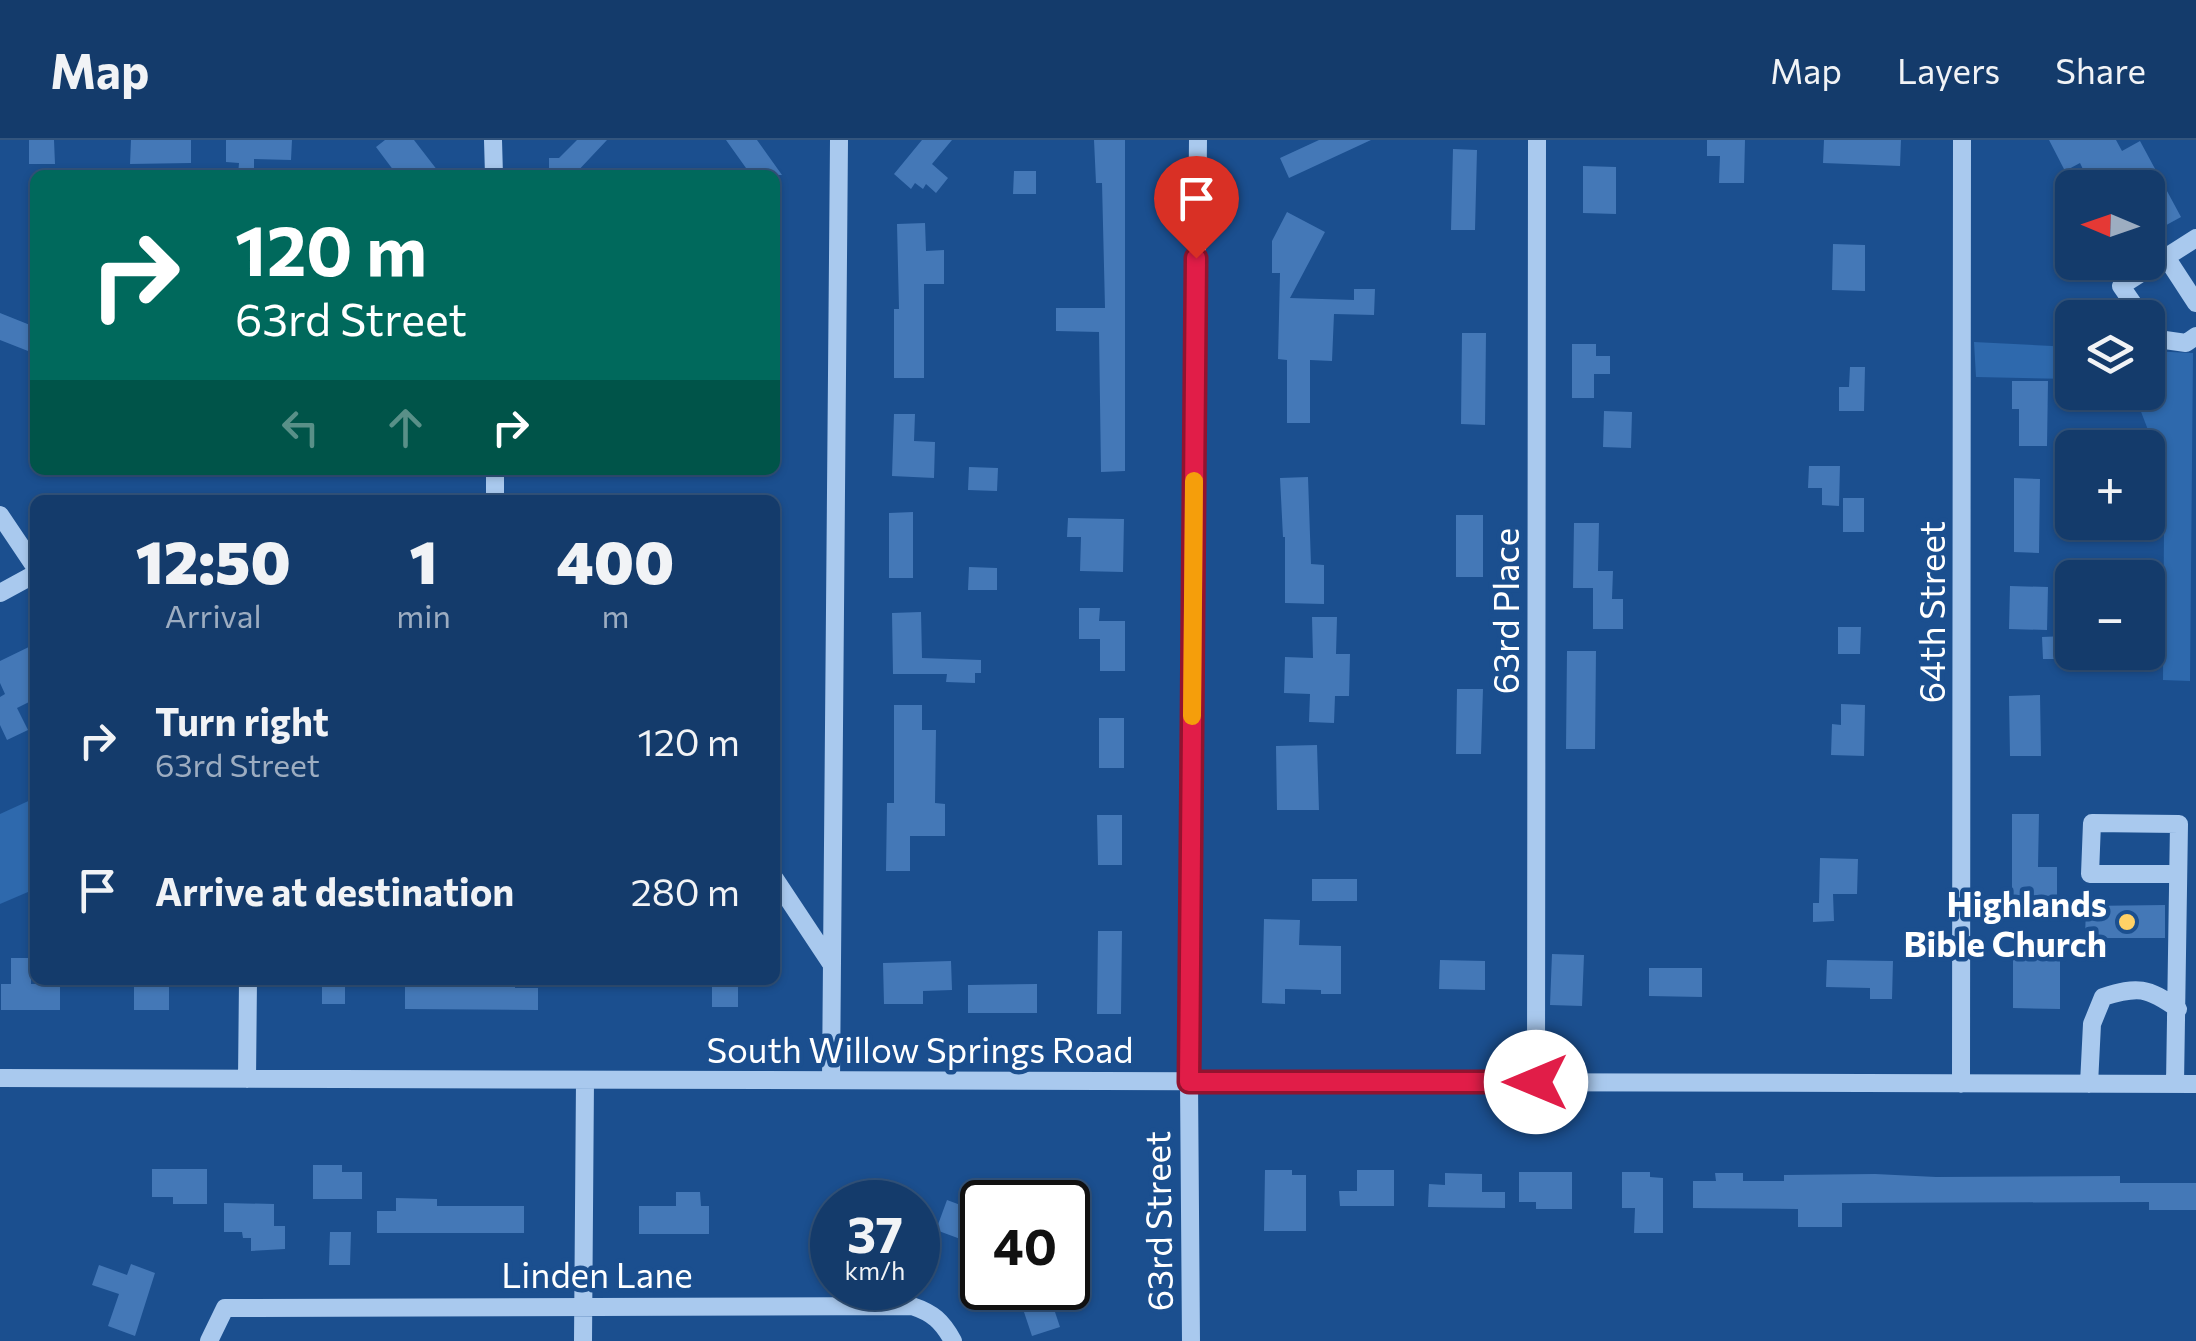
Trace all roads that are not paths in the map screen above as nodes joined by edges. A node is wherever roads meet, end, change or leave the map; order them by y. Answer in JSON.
{"nodes":[{"id":1,"x":493,"y":140,"type":"edge"},
{"id":2,"x":838,"y":140,"type":"edge"},
{"id":3,"x":1198,"y":140,"type":"edge"},
{"id":4,"x":1537,"y":140,"type":"edge"},
{"id":5,"x":1962,"y":140,"type":"edge"},
{"id":6,"x":494,"y":170,"type":"edge"},
{"id":7,"x":2196,"y":238,"type":"edge"},
{"id":8,"x":2166,"y":257,"type":"junction"},
{"id":9,"x":2131,"y":300,"type":"edge"},
{"id":10,"x":2196,"y":303,"type":"edge"},
{"id":11,"x":2196,"y":336,"type":"edge"},
{"id":12,"x":2165,"y":341,"type":"edge"},
{"id":13,"x":0,"y":515,"type":"edge"},
{"id":14,"x":30,"y":562,"type":"edge"},
{"id":15,"x":30,"y":573,"type":"edge"},
{"id":16,"x":0,"y":593,"type":"edge"},
{"id":17,"x":2178,"y":874,"type":"junction"},
{"id":18,"x":780,"y":887,"type":"edge"},
{"id":19,"x":830,"y":962,"type":"junction"},
{"id":20,"x":248,"y":985,"type":"edge"},
{"id":21,"x":2178,"y":1009,"type":"junction"},
{"id":22,"x":0,"y":1078,"type":"edge"},
{"id":23,"x":248,"y":1079,"type":"junction"},
{"id":24,"x":585,"y":1080,"type":"junction"},
{"id":25,"x":830,"y":1080,"type":"junction"},
{"id":26,"x":1189,"y":1082,"type":"junction"},
{"id":27,"x":1536,"y":1082,"type":"junction"},
{"id":28,"x":1961,"y":1084,"type":"junction"},
{"id":29,"x":2088,"y":1084,"type":"junction"},
{"id":30,"x":2175,"y":1084,"type":"junction"},
{"id":31,"x":2196,"y":1084,"type":"edge"},
{"id":32,"x":584,"y":1306,"type":"junction"},
{"id":33,"x":210,"y":1341,"type":"edge"},
{"id":34,"x":584,"y":1341,"type":"edge"},
{"id":35,"x":953,"y":1341,"type":"edge"},
{"id":36,"x":1191,"y":1341,"type":"edge"}],
"edges":[{"from":1,"to":6,"type":"street"},
{"from":2,"to":19,"type":"street"},
{"from":3,"to":26,"type":"street","name":"63rd Street"},
{"from":4,"to":27,"type":"street","name":"63rd Place"},
{"from":5,"to":28,"type":"street","name":"64th Street"},
{"from":7,"to":8,"type":"street"},
{"from":8,"to":9,"type":"street"},
{"from":8,"to":10,"type":"street"},
{"from":11,"to":12,"type":"street"},
{"from":13,"to":14,"type":"street"},
{"from":15,"to":16,"type":"street"},
{"from":17,"to":17,"type":"street"},
{"from":17,"to":21,"type":"street"},
{"from":18,"to":19,"type":"street"},
{"from":19,"to":25,"type":"street"},
{"from":20,"to":23,"type":"street"},
{"from":21,"to":29,"type":"street"},
{"from":21,"to":30,"type":"street"},
{"from":22,"to":23,"type":"street","name":"South Willow Springs Road"},
{"from":23,"to":24,"type":"street","name":"South Willow Springs Road"},
{"from":24,"to":25,"type":"street","name":"South Willow Springs Road"},
{"from":24,"to":32,"type":"street"},
{"from":25,"to":26,"type":"street","name":"South Willow Springs Road"},
{"from":26,"to":27,"type":"street","name":"South Willow Springs Road"},
{"from":26,"to":36,"type":"street","name":"63rd Street"},
{"from":27,"to":28,"type":"street","name":"South Willow Springs Road"},
{"from":28,"to":29,"type":"street","name":"South Willow Springs Road"},
{"from":29,"to":30,"type":"street","name":"South Willow Springs Road"},
{"from":30,"to":31,"type":"street","name":"South Willow Springs Road"},
{"from":32,"to":33,"type":"street","name":"Linden Lane"},
{"from":32,"to":34,"type":"street"},
{"from":32,"to":35,"type":"street","name":"Linden Lane"}]}
